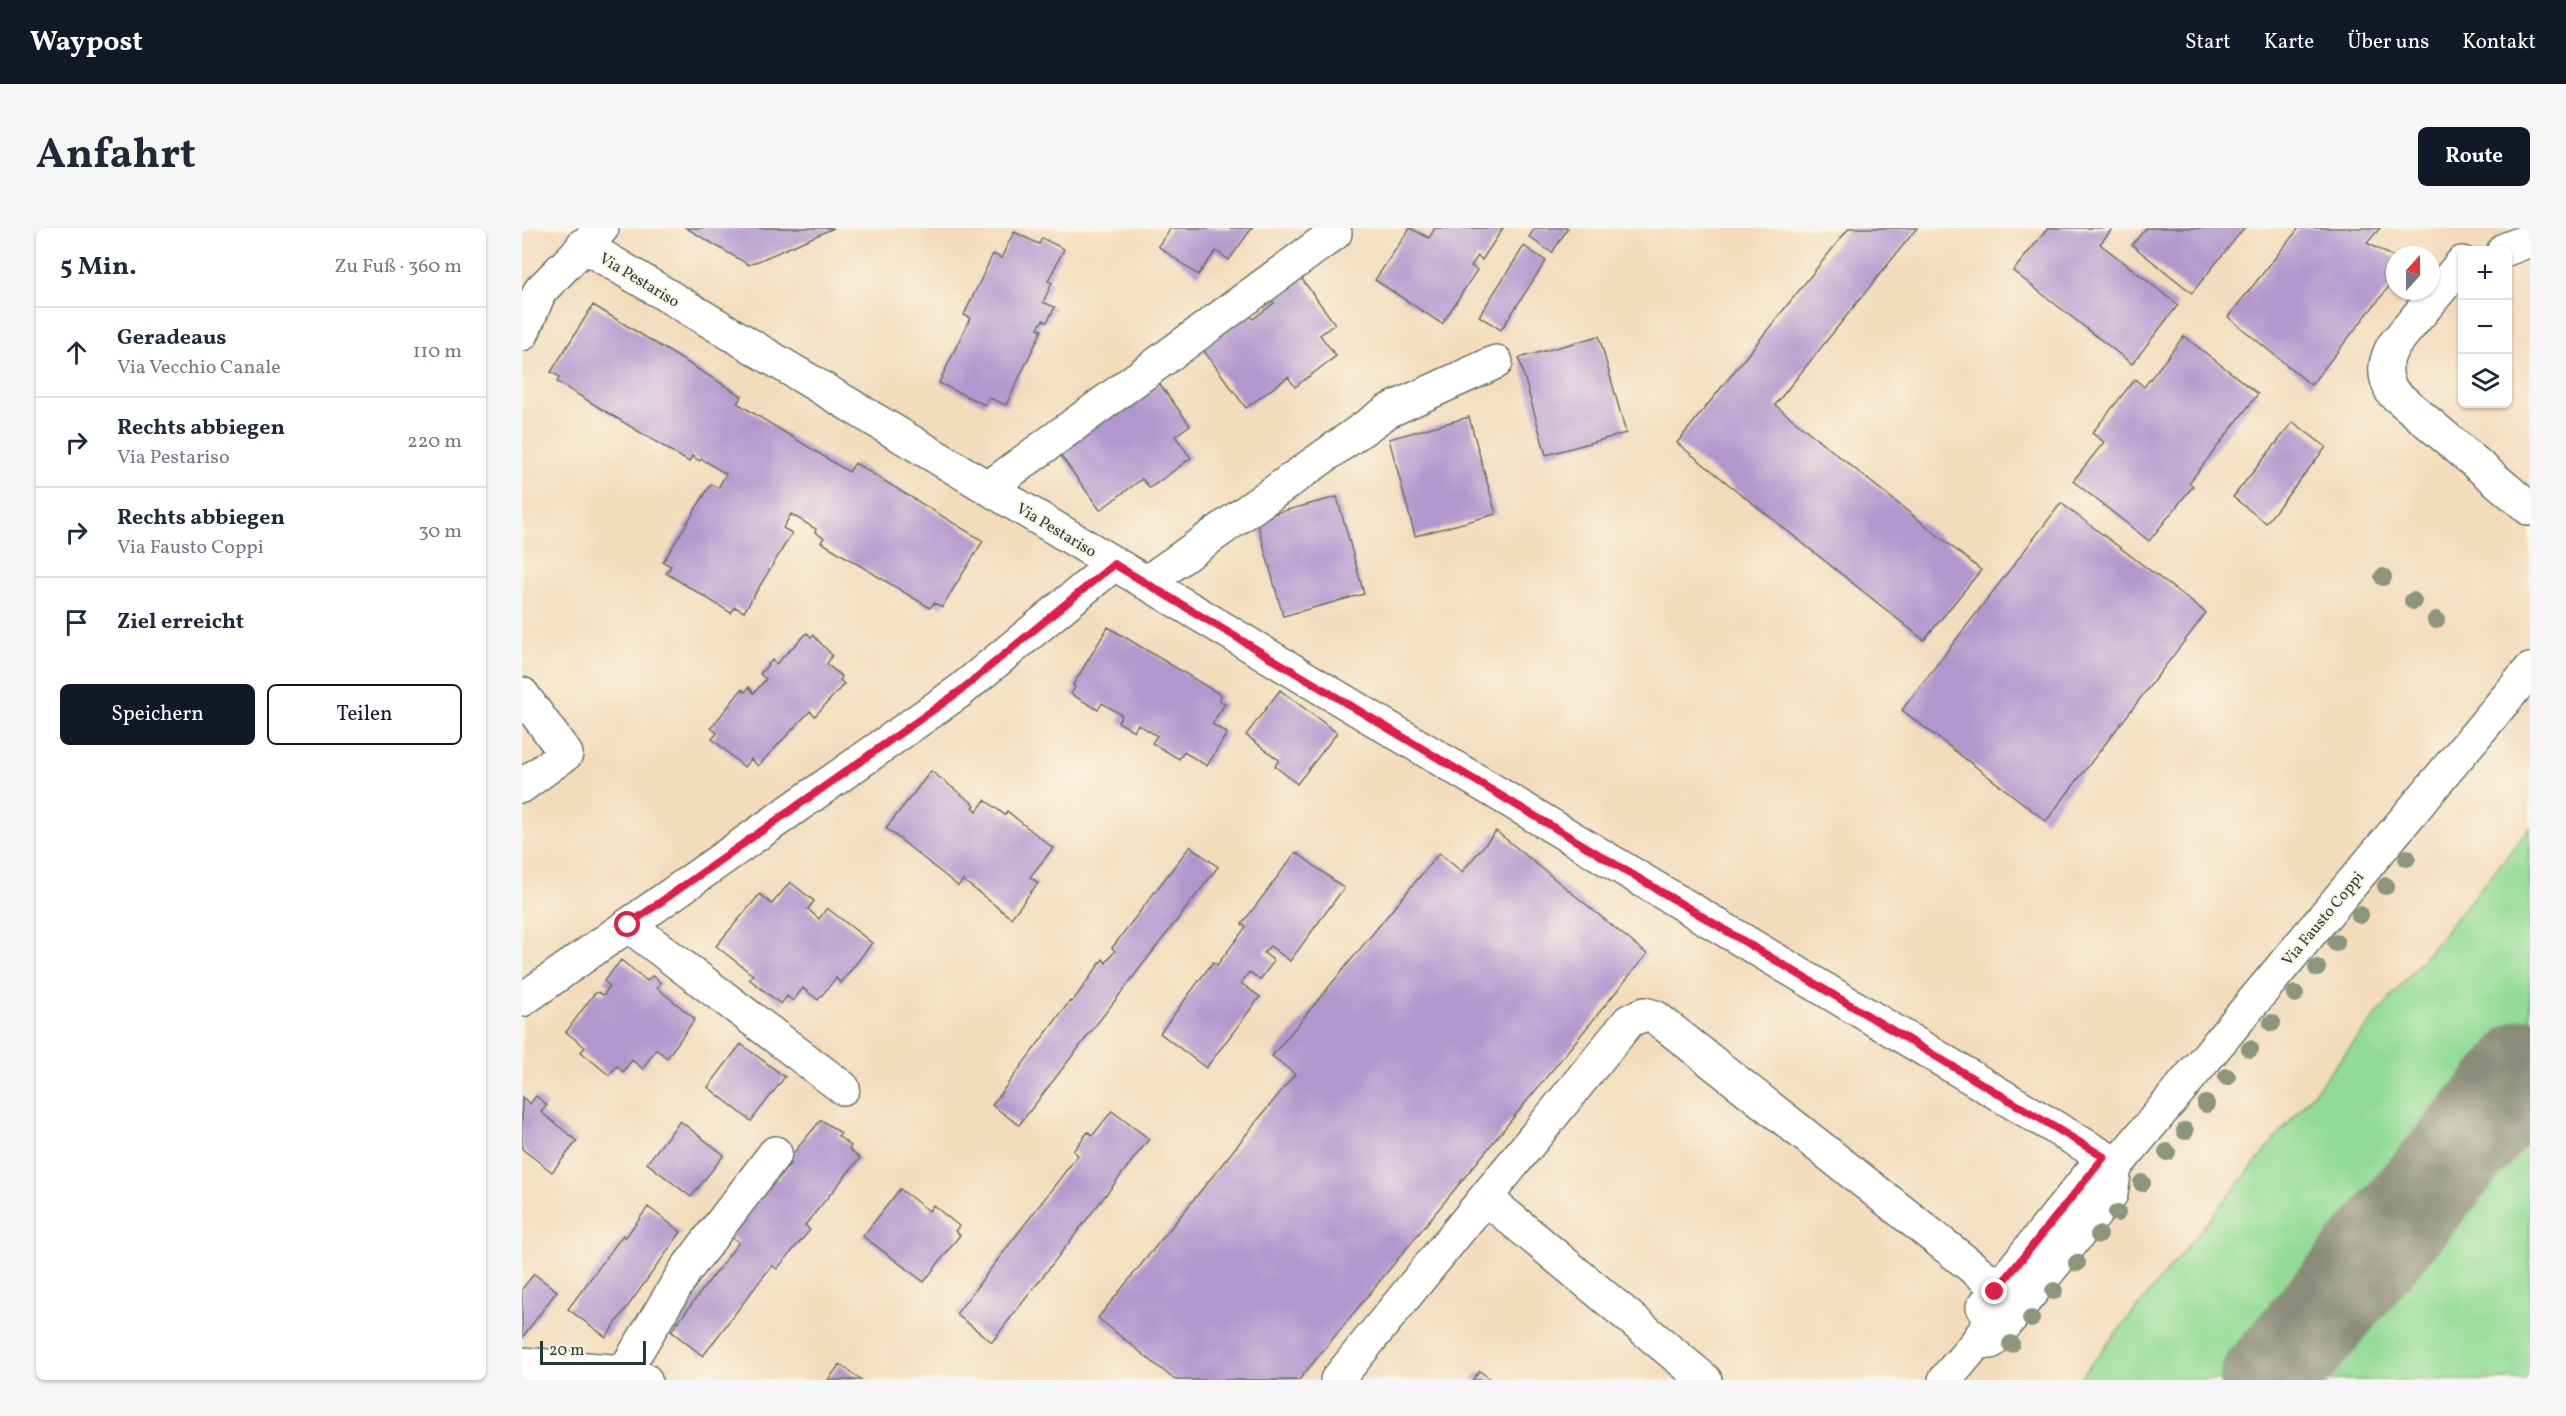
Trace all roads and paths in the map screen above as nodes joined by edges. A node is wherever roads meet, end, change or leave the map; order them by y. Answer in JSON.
{"nodes":[{"id":1,"x":1335,"y":233,"type":"dead end"},
{"id":2,"x":593,"y":236,"type":"edge"},
{"id":3,"x":2530,"y":240,"type":"edge"},
{"id":4,"x":2512,"y":247,"type":"edge"},
{"id":5,"x":2458,"y":269,"type":"edge"},
{"id":6,"x":522,"y":334,"type":"edge"},
{"id":7,"x":1496,"y":362,"type":"dead end"},
{"id":8,"x":988,"y":488,"type":"junction"},
{"id":9,"x":2530,"y":509,"type":"edge"},
{"id":10,"x":1114,"y":564,"type":"junction"},
{"id":11,"x":1146,"y":583,"type":"junction"},
{"id":12,"x":2530,"y":670,"type":"edge"},
{"id":13,"x":522,"y":694,"type":"edge"},
{"id":14,"x":522,"y":786,"type":"edge"},
{"id":15,"x":628,"y":925,"type":"junction"},
{"id":16,"x":522,"y":1000,"type":"edge"},
{"id":17,"x":843,"y":1088,"type":"dead end"},
{"id":18,"x":775,"y":1153,"type":"dead end"},
{"id":19,"x":2109,"y":1162,"type":"junction"},
{"id":20,"x":1487,"y":1199,"type":"junction"},
{"id":21,"x":1995,"y":1292,"type":"junction"},
{"id":22,"x":522,"y":1364,"type":"edge"},
{"id":23,"x":634,"y":1376,"type":"edge"},
{"id":24,"x":1337,"y":1380,"type":"edge"},
{"id":25,"x":1705,"y":1380,"type":"edge"},
{"id":26,"x":1924,"y":1380,"type":"edge"},
{"id":27,"x":1945,"y":1380,"type":"edge"},
{"id":28,"x":1960,"y":1380,"type":"edge"}],
"edges":[{"from":1,"to":8,"type":"street"},
{"from":2,"to":6,"type":"street"},
{"from":2,"to":8,"type":"street","name":"Via Pestariso"},
{"from":3,"to":4,"type":"street"},
{"from":5,"to":9,"type":"street"},
{"from":7,"to":11,"type":"street"},
{"from":8,"to":10,"type":"street","name":"Via Pestariso"},
{"from":10,"to":11,"type":"street","name":"Via Pestariso"},
{"from":10,"to":15,"type":"street"},
{"from":11,"to":19,"type":"street","name":"Via Pestariso"},
{"from":12,"to":19,"type":"street","name":"Via Fausto Coppi"},
{"from":13,"to":14,"type":"street"},
{"from":15,"to":16,"type":"street"},
{"from":15,"to":17,"type":"street"},
{"from":18,"to":23,"type":"street"},
{"from":19,"to":21,"type":"street","name":"Via Fausto Coppi"},
{"from":19,"to":28,"type":"street"},
{"from":20,"to":21,"type":"street"},
{"from":20,"to":24,"type":"street"},
{"from":20,"to":25,"type":"street"},
{"from":21,"to":26,"type":"street","name":"Via Fausto Coppi"},
{"from":21,"to":27,"type":"street"},
{"from":22,"to":23,"type":"street"}]}
